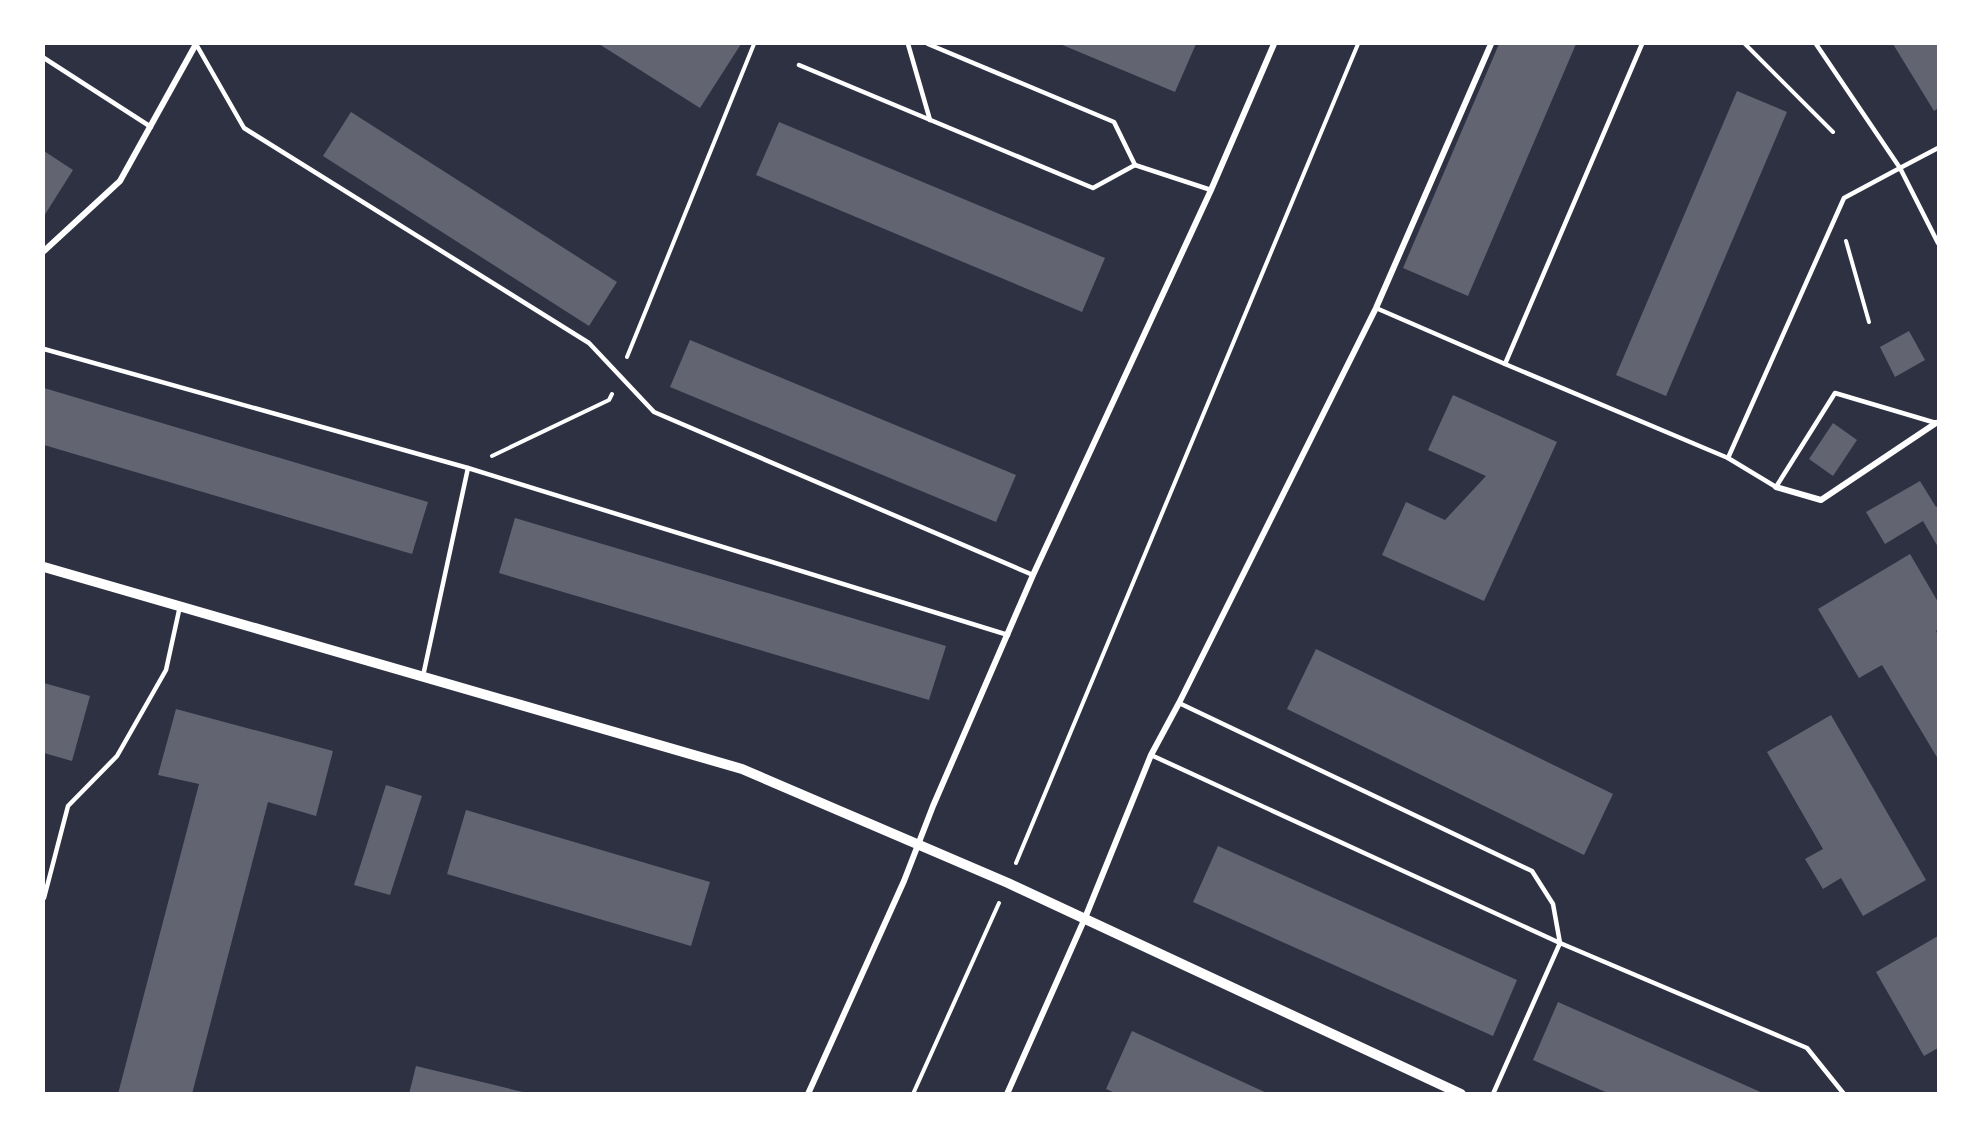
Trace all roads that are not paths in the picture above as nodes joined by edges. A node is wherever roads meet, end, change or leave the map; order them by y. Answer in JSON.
{"nodes":[{"id":1,"x":196,"y":44,"type":"edge"},
{"id":2,"x":908,"y":44,"type":"edge"},
{"id":3,"x":928,"y":44,"type":"edge"},
{"id":4,"x":1274,"y":44,"type":"edge"},
{"id":5,"x":1491,"y":44,"type":"edge"},
{"id":6,"x":1642,"y":44,"type":"edge"},
{"id":7,"x":1816,"y":44,"type":"edge"},
{"id":8,"x":44,"y":58,"type":"edge"},
{"id":9,"x":799,"y":65,"type":"dead end"},
{"id":10,"x":930,"y":120,"type":"junction"},
{"id":11,"x":151,"y":127,"type":"junction"},
{"id":12,"x":1938,"y":148,"type":"edge"},
{"id":13,"x":1135,"y":165,"type":"junction"},
{"id":14,"x":1900,"y":168,"type":"junction"},
{"id":15,"x":1211,"y":190,"type":"junction"},
{"id":16,"x":1938,"y":243,"type":"edge"},
{"id":17,"x":44,"y":251,"type":"edge"},
{"id":18,"x":1376,"y":308,"type":"junction"},
{"id":19,"x":44,"y":349,"type":"edge"},
{"id":20,"x":1505,"y":364,"type":"junction"},
{"id":21,"x":1938,"y":424,"type":"edge"},
{"id":22,"x":1728,"y":458,"type":"junction"},
{"id":23,"x":468,"y":468,"type":"junction"},
{"id":24,"x":1776,"y":487,"type":"junction"},
{"id":25,"x":44,"y":567,"type":"edge"},
{"id":26,"x":1033,"y":575,"type":"junction"},
{"id":27,"x":180,"y":606,"type":"junction"},
{"id":28,"x":1008,"y":634,"type":"junction"},
{"id":29,"x":423,"y":676,"type":"junction"},
{"id":30,"x":1179,"y":704,"type":"junction"},
{"id":31,"x":1151,"y":755,"type":"junction"},
{"id":32,"x":917,"y":845,"type":"junction"},
{"id":33,"x":44,"y":898,"type":"edge"},
{"id":34,"x":1085,"y":918,"type":"junction"},
{"id":35,"x":1560,"y":943,"type":"junction"},
{"id":36,"x":808,"y":1094,"type":"edge"},
{"id":37,"x":1007,"y":1094,"type":"edge"},
{"id":38,"x":1461,"y":1094,"type":"edge"},
{"id":39,"x":1493,"y":1094,"type":"edge"},
{"id":40,"x":1844,"y":1094,"type":"edge"}],
"edges":[{"from":1,"to":11,"type":"street"},
{"from":1,"to":26,"type":"lane"},
{"from":2,"to":10,"type":"lane"},
{"from":3,"to":13,"type":"lane"},
{"from":4,"to":15,"type":"street"},
{"from":5,"to":18,"type":"street"},
{"from":6,"to":20,"type":"lane"},
{"from":7,"to":14,"type":"lane"},
{"from":8,"to":11,"type":"lane"},
{"from":9,"to":10,"type":"lane"},
{"from":10,"to":13,"type":"lane"},
{"from":11,"to":17,"type":"street"},
{"from":12,"to":14,"type":"lane"},
{"from":13,"to":15,"type":"lane"},
{"from":14,"to":16,"type":"lane"},
{"from":14,"to":22,"type":"lane"},
{"from":15,"to":26,"type":"street"},
{"from":18,"to":20,"type":"lane"},
{"from":18,"to":30,"type":"street"},
{"from":19,"to":23,"type":"lane"},
{"from":20,"to":22,"type":"lane"},
{"from":21,"to":24,"type":"street"},
{"from":21,"to":24,"type":"lane"},
{"from":22,"to":24,"type":"lane"},
{"from":23,"to":28,"type":"lane"},
{"from":23,"to":29,"type":"lane"},
{"from":25,"to":27,"type":"street"},
{"from":26,"to":28,"type":"street"},
{"from":27,"to":29,"type":"street"},
{"from":27,"to":33,"type":"lane"},
{"from":28,"to":32,"type":"street"},
{"from":29,"to":32,"type":"street"},
{"from":30,"to":31,"type":"street"},
{"from":30,"to":35,"type":"lane"},
{"from":31,"to":34,"type":"street"},
{"from":31,"to":35,"type":"lane"},
{"from":32,"to":34,"type":"street"},
{"from":32,"to":36,"type":"street"},
{"from":34,"to":37,"type":"street"},
{"from":34,"to":38,"type":"street"},
{"from":35,"to":39,"type":"lane"},
{"from":35,"to":40,"type":"lane"}]}
